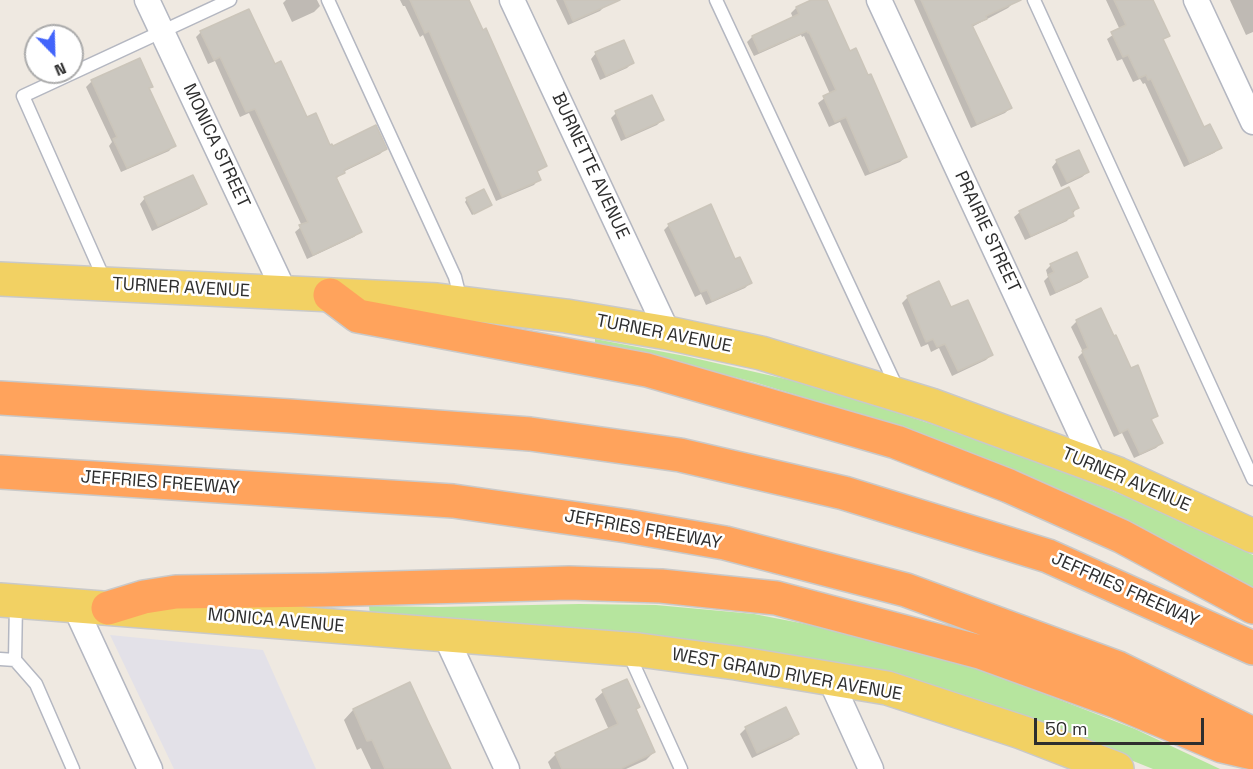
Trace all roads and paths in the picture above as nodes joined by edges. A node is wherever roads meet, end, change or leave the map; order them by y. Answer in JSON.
{"nodes":[{"id":1,"x":147,"y":0,"type":"edge"},
{"id":2,"x":230,"y":0,"type":"edge"},
{"id":3,"x":328,"y":0,"type":"edge"},
{"id":4,"x":512,"y":0,"type":"edge"},
{"id":5,"x":716,"y":0,"type":"edge"},
{"id":6,"x":879,"y":0,"type":"edge"},
{"id":7,"x":1034,"y":0,"type":"edge"},
{"id":8,"x":1196,"y":0,"type":"edge"},
{"id":9,"x":162,"y":32,"type":"junction"},
{"id":10,"x":1253,"y":122,"type":"edge"},
{"id":11,"x":0,"y":279,"type":"edge"},
{"id":12,"x":42,"y":282,"type":"junction"},
{"id":13,"x":107,"y":285,"type":"junction"},
{"id":14,"x":285,"y":293,"type":"junction"},
{"id":15,"x":330,"y":295,"type":"junction"},
{"id":16,"x":0,"y":303,"type":"edge"},
{"id":17,"x":461,"y":303,"type":"junction"},
{"id":18,"x":668,"y":333,"type":"junction"},
{"id":19,"x":900,"y":396,"type":"junction"},
{"id":20,"x":0,"y":398,"type":"edge"},
{"id":21,"x":1095,"y":465,"type":"junction"},
{"id":22,"x":0,"y":472,"type":"edge"},
{"id":23,"x":1253,"y":478,"type":"edge"},
{"id":24,"x":1253,"y":536,"type":"edge"},
{"id":25,"x":5,"y":598,"type":"edge"},
{"id":26,"x":75,"y":608,"type":"junction"},
{"id":27,"x":108,"y":608,"type":"junction"},
{"id":28,"x":1253,"y":608,"type":"edge"},
{"id":29,"x":445,"y":634,"type":"junction"},
{"id":30,"x":1253,"y":648,"type":"edge"},
{"id":31,"x":627,"y":650,"type":"junction"},
{"id":32,"x":0,"y":659,"type":"edge"},
{"id":33,"x":15,"y":660,"type":"junction"},
{"id":34,"x":830,"y":679,"type":"junction"},
{"id":35,"x":1253,"y":734,"type":"edge"},
{"id":36,"x":1253,"y":753,"type":"edge"},
{"id":37,"x":73,"y":769,"type":"edge"},
{"id":38,"x":150,"y":769,"type":"edge"},
{"id":39,"x":507,"y":769,"type":"edge"},
{"id":40,"x":681,"y":769,"type":"edge"},
{"id":41,"x":871,"y":769,"type":"edge"},
{"id":42,"x":1117,"y":769,"type":"edge"}],
"edges":[{"from":1,"to":9,"type":"street","name":"MONICA STREET"},
{"from":2,"to":9,"type":"lane"},
{"from":3,"to":17,"type":"lane"},
{"from":4,"to":18,"type":"street","name":"BURNETTE AVENUE"},
{"from":5,"to":19,"type":"lane"},
{"from":6,"to":21,"type":"street","name":"PRAIRIE STREET"},
{"from":7,"to":23,"type":"lane"},
{"from":8,"to":10,"type":"street"},
{"from":9,"to":13,"type":"lane"},
{"from":9,"to":14,"type":"street","name":"MONICA STREET"},
{"from":11,"to":12,"type":"main road","name":"TURNER AVENUE"},
{"from":12,"to":13,"type":"main road","name":"TURNER AVENUE"},
{"from":12,"to":16,"type":"main road"},
{"from":13,"to":14,"type":"main road","name":"TURNER AVENUE"},
{"from":14,"to":15,"type":"main road","name":"TURNER AVENUE"},
{"from":15,"to":17,"type":"main road","name":"TURNER AVENUE"},
{"from":15,"to":28,"type":"highway"},
{"from":17,"to":18,"type":"main road","name":"TURNER AVENUE"},
{"from":18,"to":19,"type":"main road","name":"TURNER AVENUE"},
{"from":19,"to":21,"type":"main road","name":"TURNER AVENUE"},
{"from":20,"to":30,"type":"highway","name":"JEFFRIES FREEWAY"},
{"from":21,"to":24,"type":"main road","name":"TURNER AVENUE"},
{"from":22,"to":35,"type":"highway","name":"JEFFRIES FREEWAY"},
{"from":25,"to":26,"type":"main road","name":"MONICA AVENUE"},
{"from":25,"to":33,"type":"lane"},
{"from":26,"to":27,"type":"main road","name":"MONICA AVENUE"},
{"from":26,"to":38,"type":"street"},
{"from":27,"to":29,"type":"main road","name":"MONICA AVENUE"},
{"from":27,"to":36,"type":"highway"},
{"from":29,"to":31,"type":"main road","name":"WEST GRAND RIVER AVENUE"},
{"from":29,"to":39,"type":"street"},
{"from":31,"to":34,"type":"main road","name":"WEST GRAND RIVER AVENUE"},
{"from":31,"to":40,"type":"lane"},
{"from":32,"to":33,"type":"lane"},
{"from":33,"to":37,"type":"lane"},
{"from":34,"to":41,"type":"street"},
{"from":34,"to":42,"type":"main road","name":"WEST GRAND RIVER AVENUE"}]}
